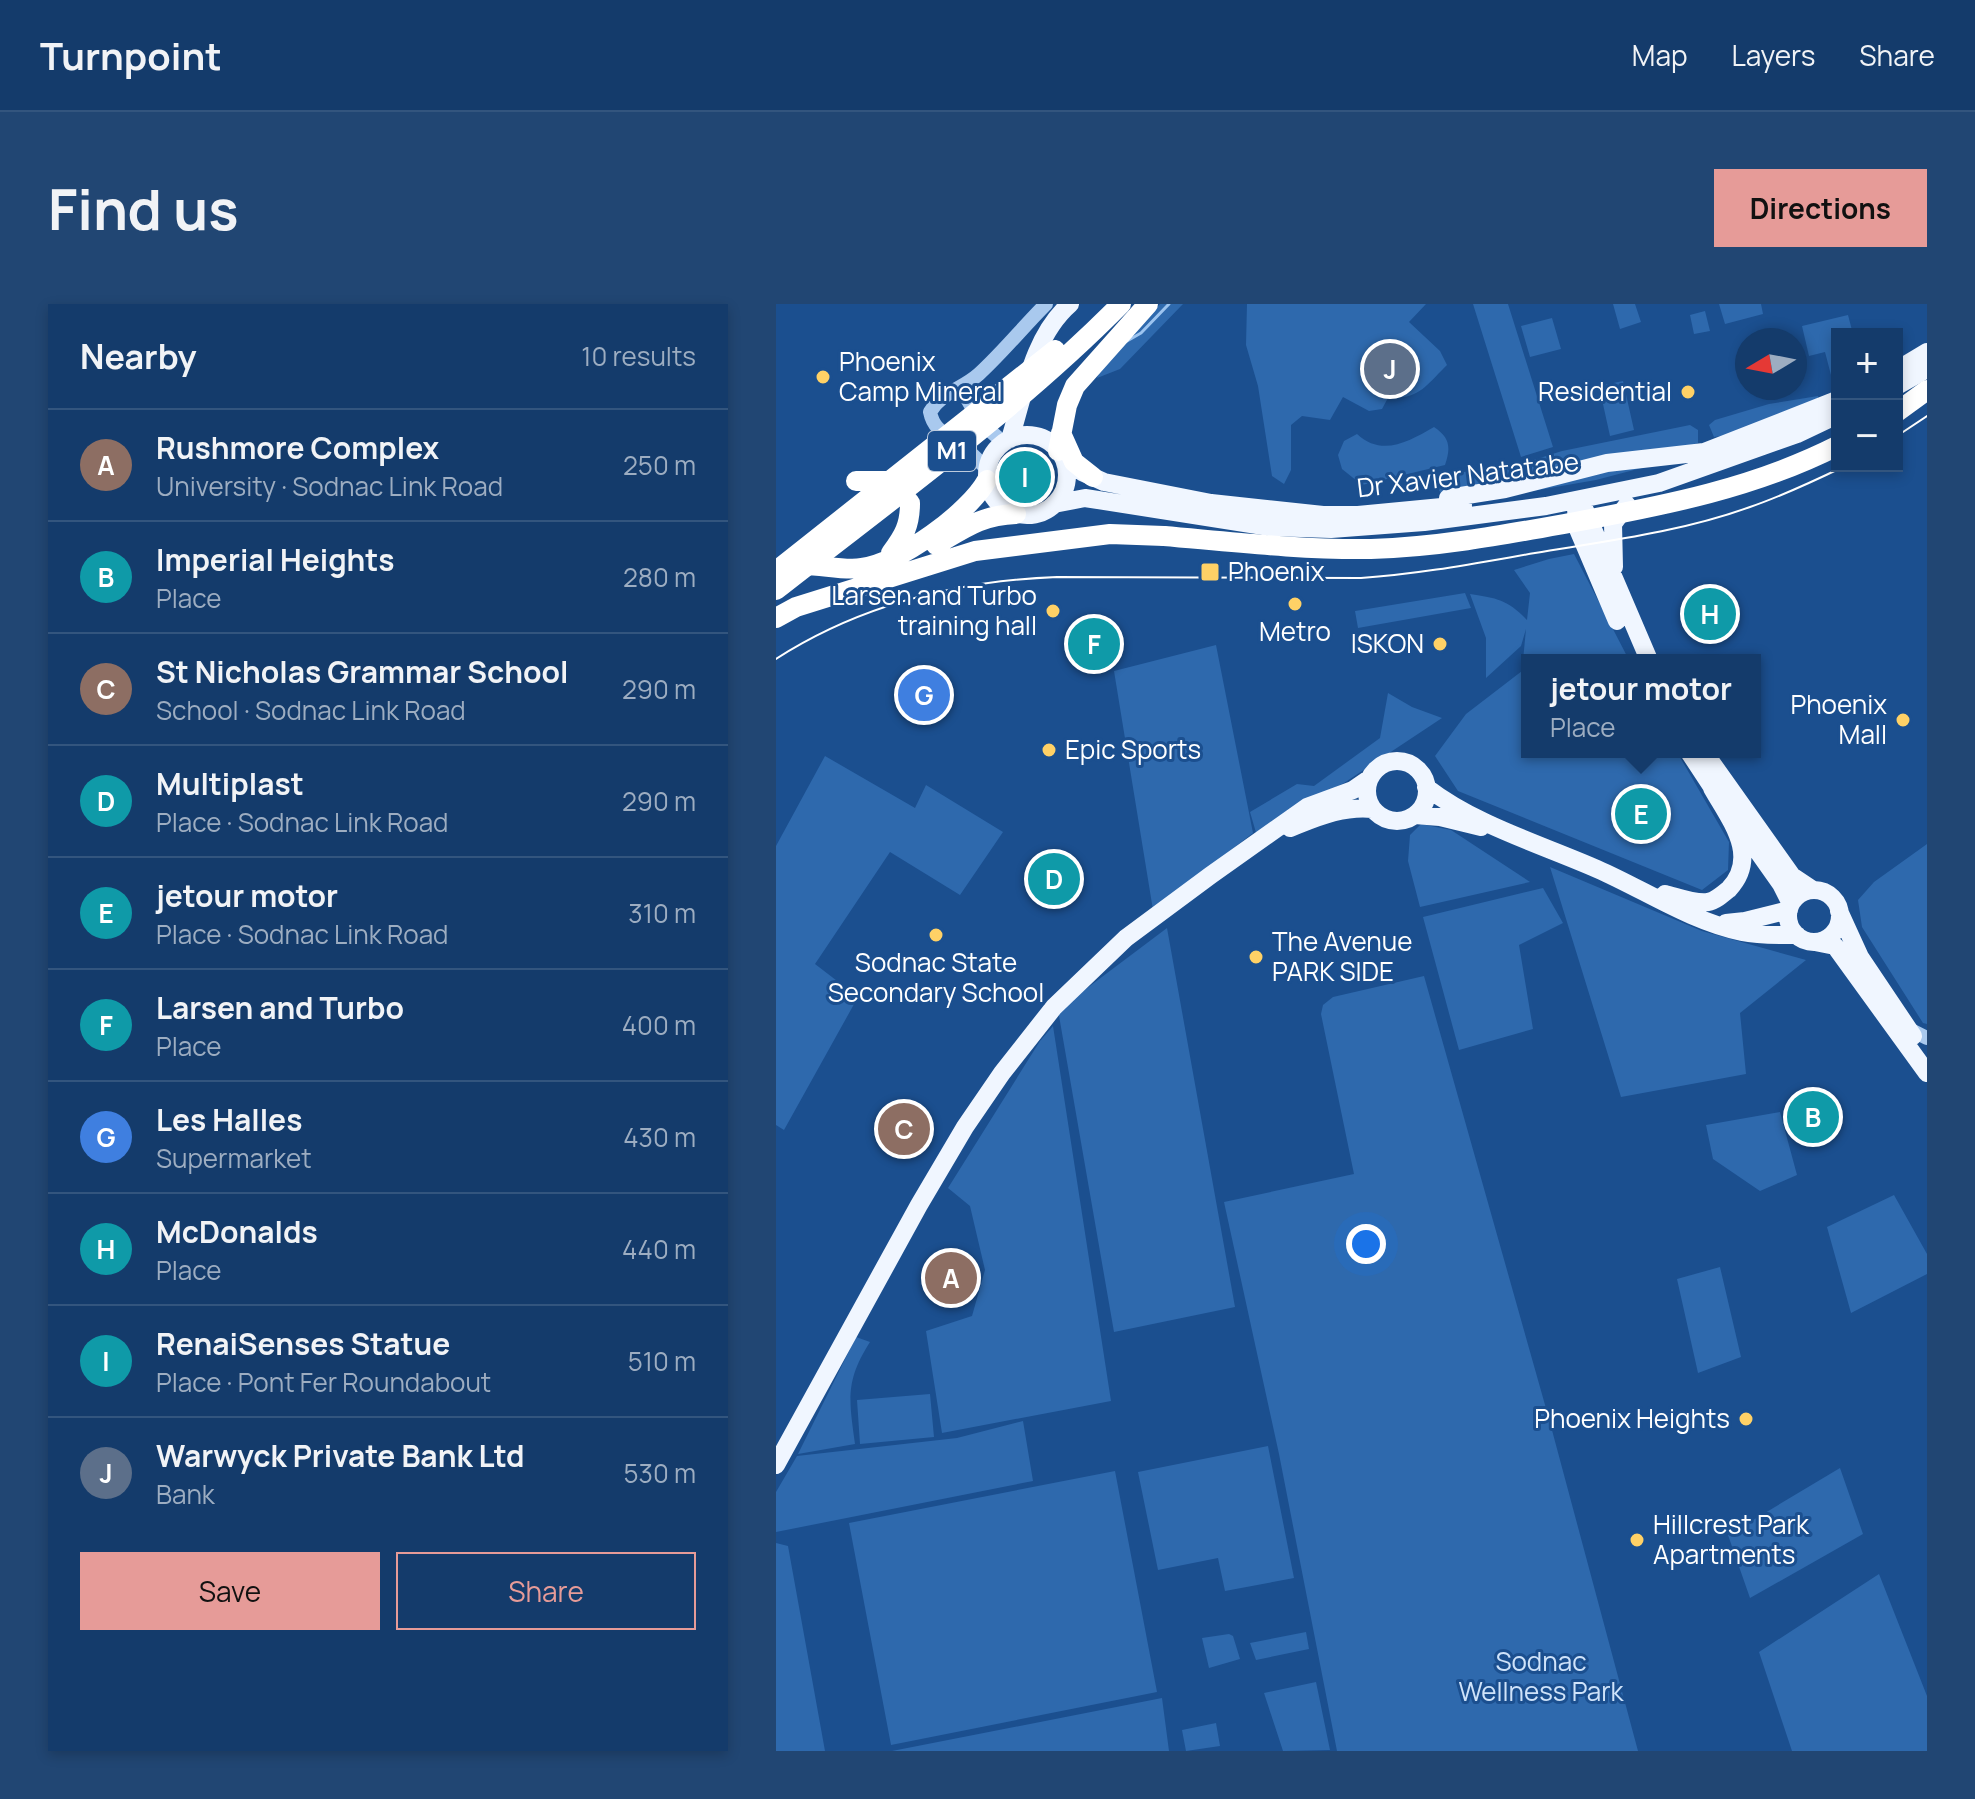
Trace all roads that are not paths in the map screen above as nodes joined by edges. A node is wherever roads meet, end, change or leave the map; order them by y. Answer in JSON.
{"nodes":[{"id":1,"x":1046,"y":304,"type":"edge"},
{"id":2,"x":1070,"y":304,"type":"edge"},
{"id":3,"x":1102,"y":304,"type":"edge"},
{"id":4,"x":1121,"y":304,"type":"edge"},
{"id":5,"x":1148,"y":304,"type":"edge"},
{"id":6,"x":1927,"y":352,"type":"edge"},
{"id":7,"x":1903,"y":366,"type":"edge"},
{"id":8,"x":1927,"y":369,"type":"edge"},
{"id":9,"x":1903,"y":383,"type":"edge"},
{"id":10,"x":1927,"y":390,"type":"edge"},
{"id":11,"x":963,"y":395,"type":"junction"},
{"id":12,"x":1831,"y":402,"type":"edge"},
{"id":13,"x":1903,"y":408,"type":"edge"},
{"id":14,"x":1831,"y":418,"type":"edge"},
{"id":15,"x":1007,"y":441,"type":"junction"},
{"id":16,"x":1061,"y":449,"type":"junction"},
{"id":17,"x":1831,"y":449,"type":"edge"},
{"id":18,"x":1704,"y":452,"type":"junction"},
{"id":19,"x":987,"y":474,"type":"junction"},
{"id":20,"x":1093,"y":477,"type":"junction"},
{"id":21,"x":856,"y":481,"type":"dead end"},
{"id":22,"x":1659,"y":483,"type":"junction"},
{"id":23,"x":1568,"y":496,"type":"junction"},
{"id":24,"x":1054,"y":504,"type":"junction"},
{"id":25,"x":1517,"y":510,"type":"junction"},
{"id":26,"x":1016,"y":514,"type":"junction"},
{"id":27,"x":1358,"y":515,"type":"junction"},
{"id":28,"x":884,"y":563,"type":"junction"},
{"id":29,"x":1592,"y":564,"type":"junction"},
{"id":30,"x":776,"y":570,"type":"edge"},
{"id":31,"x":1613,"y":576,"type":"junction"},
{"id":32,"x":776,"y":590,"type":"edge"},
{"id":33,"x":840,"y":594,"type":"junction"},
{"id":34,"x":776,"y":618,"type":"edge"},
{"id":35,"x":1632,"y":654,"type":"edge"},
{"id":36,"x":1646,"y":654,"type":"edge"},
{"id":37,"x":1693,"y":758,"type":"edge"},
{"id":38,"x":1708,"y":758,"type":"edge"},
{"id":39,"x":1369,"y":779,"type":"junction"},
{"id":40,"x":1426,"y":787,"type":"junction"},
{"id":41,"x":1712,"y":788,"type":"junction"},
{"id":42,"x":1373,"y":809,"type":"junction"},
{"id":43,"x":1415,"y":815,"type":"junction"},
{"id":44,"x":1511,"y":834,"type":"junction"},
{"id":45,"x":1265,"y":838,"type":"junction"},
{"id":46,"x":1634,"y":888,"type":"junction"},
{"id":47,"x":1813,"y":890,"type":"junction"},
{"id":48,"x":1790,"y":907,"type":"junction"},
{"id":49,"x":1839,"y":911,"type":"junction"},
{"id":50,"x":1711,"y":924,"type":"junction"},
{"id":51,"x":1806,"y":938,"type":"junction"},
{"id":52,"x":1909,"y":1029,"type":"junction"},
{"id":53,"x":1927,"y":1038,"type":"edge"},
{"id":54,"x":1927,"y":1060,"type":"edge"},
{"id":55,"x":1927,"y":1073,"type":"edge"},
{"id":56,"x":776,"y":1465,"type":"edge"}],
"edges":[{"from":1,"to":11,"type":"street"},
{"from":2,"to":15,"type":"main road"},
{"from":3,"to":30,"type":"highway","number":"M1","bridge":true},
{"from":4,"to":32,"type":"highway","number":"M1","bridge":true},
{"from":5,"to":16,"type":"highway"},
{"from":6,"to":7,"type":"main road"},
{"from":8,"to":9,"type":"main road"},
{"from":10,"to":13,"type":"highway"},
{"from":11,"to":15,"type":"street"},
{"from":11,"to":19,"type":"street"},
{"from":12,"to":18,"type":"main road","name":"Dr Xavier Natatabe"},
{"from":14,"to":22,"type":"main road"},
{"from":15,"to":16,"type":"main road"},
{"from":15,"to":19,"type":"main road"},
{"from":16,"to":20,"type":"main road","name":"Dr Xavier Natatabe"},
{"from":16,"to":20,"type":"highway"},
{"from":16,"to":24,"type":"main road"},
{"from":17,"to":33,"type":"highway","bridge":true},
{"from":18,"to":23,"type":"main road","name":"Dr Xavier Natatabe"},
{"from":18,"to":27,"type":"main road"},
{"from":19,"to":26,"type":"main road"},
{"from":19,"to":28,"type":"highway"},
{"from":20,"to":27,"type":"main road","name":"Dr Xavier Natatabe"},
{"from":21,"to":28,"type":"highway"},
{"from":22,"to":23,"type":"main road"},
{"from":22,"to":31,"type":"main road"},
{"from":23,"to":25,"type":"main road"},
{"from":23,"to":27,"type":"main road","name":"Dr Xavier Natatabe"},
{"from":23,"to":29,"type":"main road"},
{"from":23,"to":31,"type":"main road"},
{"from":24,"to":25,"type":"main road"},
{"from":24,"to":26,"type":"main road"},
{"from":25,"to":29,"type":"main road"},
{"from":26,"to":33,"type":"highway"},
{"from":28,"to":30,"type":"highway"},
{"from":29,"to":35,"type":"main road"},
{"from":31,"to":36,"type":"main road"},
{"from":33,"to":34,"type":"highway"},
{"from":37,"to":41,"type":"main road"},
{"from":38,"to":47,"type":"main road"},
{"from":39,"to":40,"type":"main road"},
{"from":39,"to":42,"type":"main road"},
{"from":39,"to":45,"type":"main road"},
{"from":40,"to":43,"type":"main road"},
{"from":40,"to":44,"type":"main road"},
{"from":41,"to":46,"type":"main road"},
{"from":41,"to":48,"type":"main road"},
{"from":42,"to":43,"type":"main road"},
{"from":42,"to":45,"type":"main road"},
{"from":43,"to":44,"type":"main road"},
{"from":44,"to":46,"type":"main road"},
{"from":45,"to":56,"type":"main road"},
{"from":46,"to":50,"type":"main road"},
{"from":47,"to":48,"type":"main road"},
{"from":47,"to":49,"type":"main road"},
{"from":48,"to":50,"type":"main road"},
{"from":48,"to":51,"type":"main road"},
{"from":49,"to":51,"type":"main road"},
{"from":49,"to":52,"type":"main road"},
{"from":50,"to":51,"type":"main road"},
{"from":51,"to":55,"type":"main road"},
{"from":52,"to":53,"type":"street"},
{"from":52,"to":54,"type":"main road"}]}
